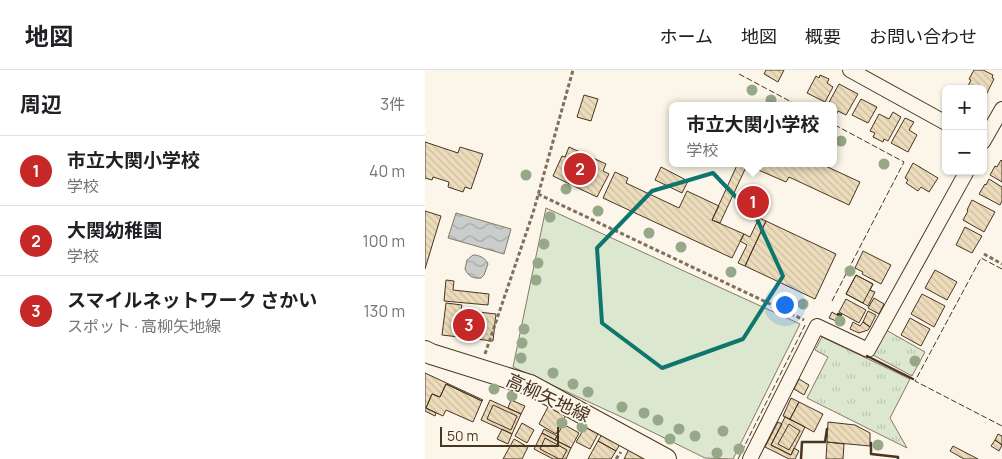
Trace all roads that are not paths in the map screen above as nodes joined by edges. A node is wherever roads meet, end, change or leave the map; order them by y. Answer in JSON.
{"nodes":[{"id":1,"x":850,"y":70,"type":"edge"},
{"id":2,"x":1002,"y":109,"type":"edge"},
{"id":3,"x":942,"y":121,"type":"edge"},
{"id":4,"x":987,"y":135,"type":"edge"},
{"id":5,"x":965,"y":175,"type":"edge"},
{"id":6,"x":425,"y":351,"type":"edge"},
{"id":7,"x":666,"y":459,"type":"edge"},
{"id":8,"x":750,"y":459,"type":"edge"}],
"edges":[{"from":1,"to":3,"type":"street"},
{"from":2,"to":4,"type":"street"},
{"from":5,"to":8,"type":"street"},
{"from":6,"to":7,"type":"main road","name":"高柳矢地線"}]}
